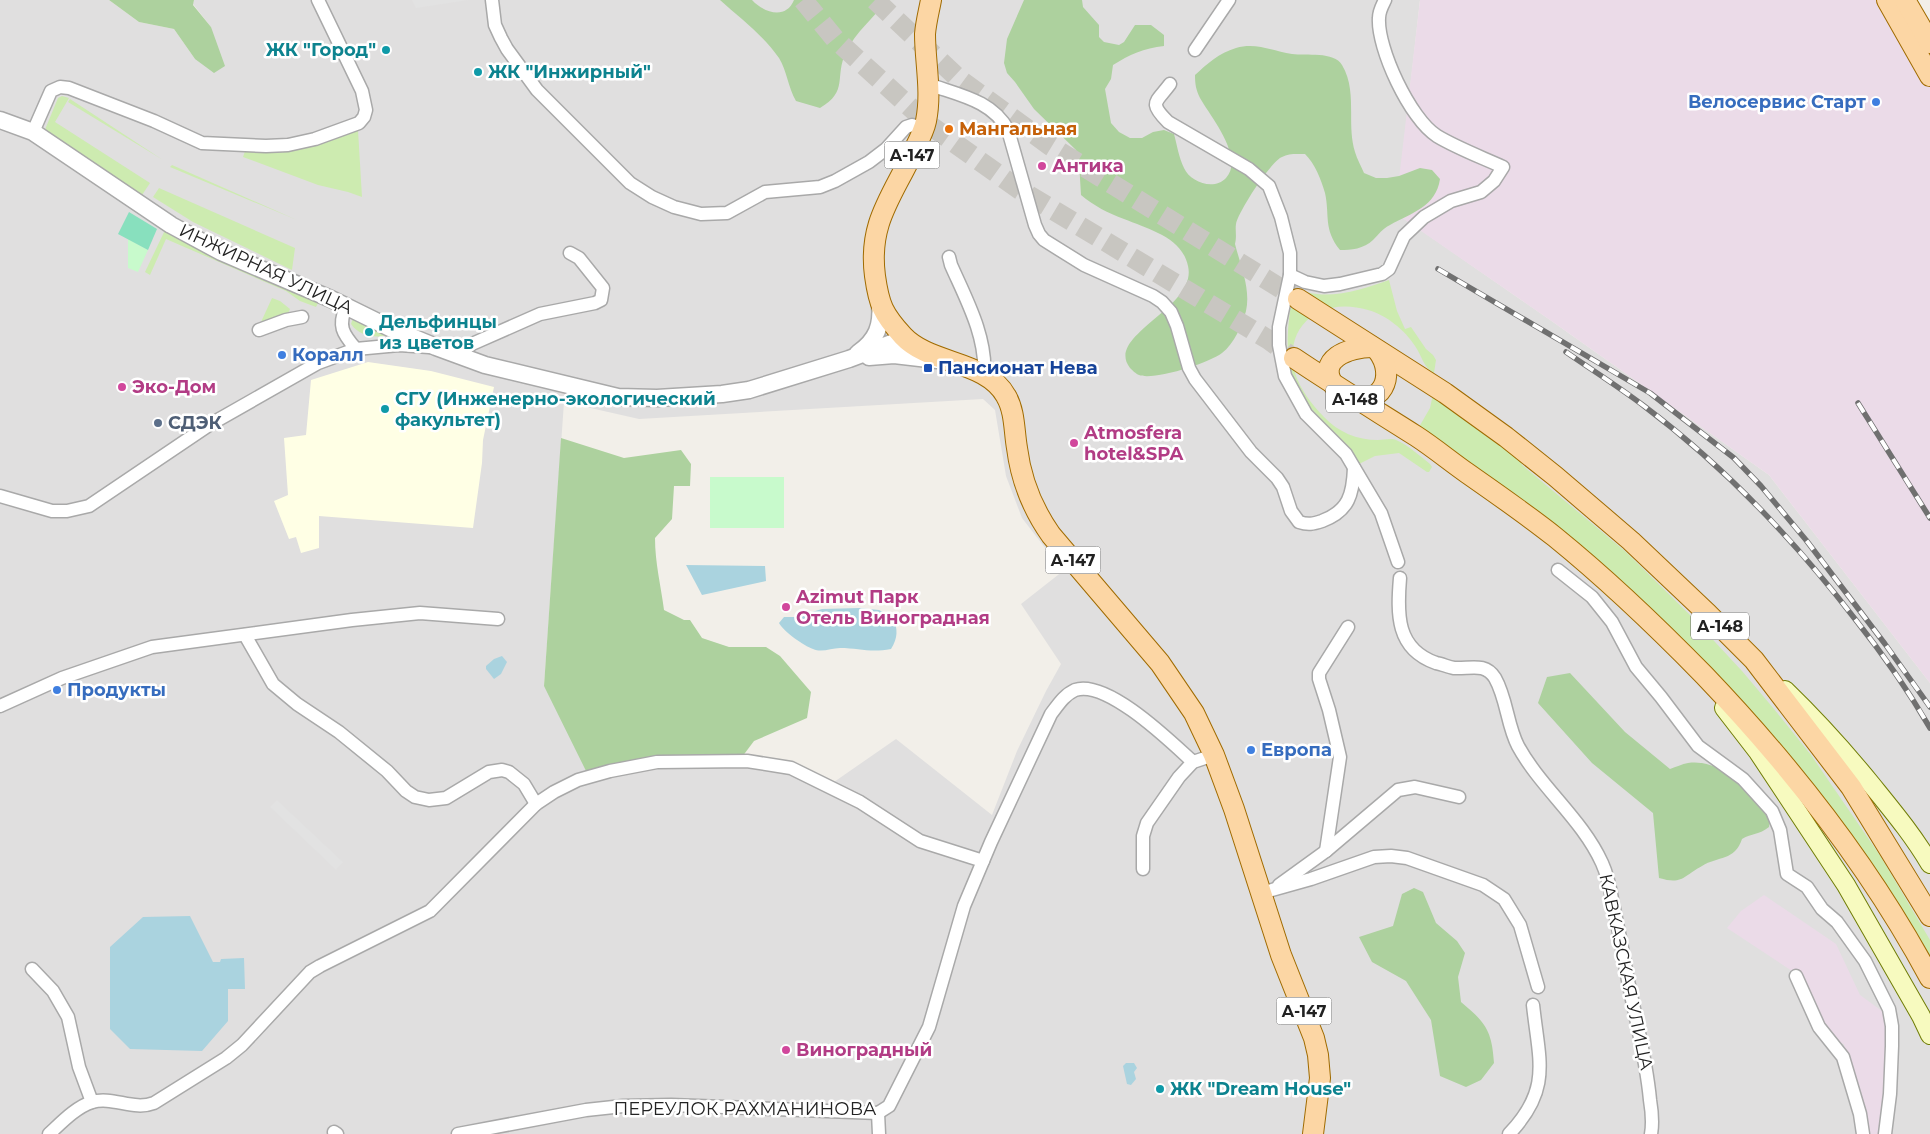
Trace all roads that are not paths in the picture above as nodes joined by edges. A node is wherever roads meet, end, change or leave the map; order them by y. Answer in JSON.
{"nodes":[{"id":1,"x":318,"y":0,"type":"edge"},
{"id":2,"x":492,"y":0,"type":"edge"},
{"id":3,"x":931,"y":0,"type":"edge"},
{"id":4,"x":1229,"y":0,"type":"edge"},
{"id":5,"x":1385,"y":0,"type":"edge"},
{"id":6,"x":1887,"y":0,"type":"edge"},
{"id":7,"x":1905,"y":0,"type":"edge"},
{"id":8,"x":1930,"y":42,"type":"edge"},
{"id":9,"x":1195,"y":50,"type":"dead end"},
{"id":10,"x":1930,"y":76,"type":"edge"},
{"id":11,"x":928,"y":84,"type":"junction"},
{"id":12,"x":1170,"y":84,"type":"dead end"},
{"id":13,"x":0,"y":120,"type":"edge"},
{"id":14,"x":924,"y":128,"type":"junction"},
{"id":15,"x":33,"y":132,"type":"junction"},
{"id":16,"x":570,"y":253,"type":"dead end"},
{"id":17,"x":949,"y":257,"type":"dead end"},
{"id":18,"x":1290,"y":275,"type":"junction"},
{"id":19,"x":1298,"y":299,"type":"tunnel mouth"},
{"id":20,"x":880,"y":304,"type":"junction"},
{"id":21,"x":346,"y":306,"type":"junction"},
{"id":22,"x":302,"y":317,"type":"dead end"},
{"id":23,"x":259,"y":330,"type":"dead end"},
{"id":24,"x":905,"y":338,"type":"junction"},
{"id":25,"x":436,"y":347,"type":"junction"},
{"id":26,"x":356,"y":349,"type":"junction"},
{"id":27,"x":1375,"y":349,"type":"junction"},
{"id":28,"x":456,"y":355,"type":"junction"},
{"id":29,"x":1294,"y":358,"type":"tunnel mouth"},
{"id":30,"x":849,"y":359,"type":"junction"},
{"id":31,"x":958,"y":364,"type":"junction"},
{"id":32,"x":984,"y":374,"type":"junction"},
{"id":33,"x":1341,"y":390,"type":"junction"},
{"id":34,"x":1354,"y":468,"type":"junction"},
{"id":35,"x":0,"y":496,"type":"edge"},
{"id":36,"x":1398,"y":562,"type":"dead end"},
{"id":37,"x":1558,"y":570,"type":"dead end"},
{"id":38,"x":1400,"y":578,"type":"dead end"},
{"id":39,"x":498,"y":619,"type":"dead end"},
{"id":40,"x":1348,"y":627,"type":"dead end"},
{"id":41,"x":245,"y":635,"type":"junction"},
{"id":42,"x":1674,"y":644,"type":"junction"},
{"id":43,"x":1754,"y":660,"type":"junction"},
{"id":44,"x":0,"y":706,"type":"edge"},
{"id":45,"x":1214,"y":755,"type":"junction"},
{"id":46,"x":1193,"y":762,"type":"junction"},
{"id":47,"x":1459,"y":797,"type":"dead end"},
{"id":48,"x":536,"y":804,"type":"junction"},
{"id":49,"x":1326,"y":851,"type":"junction"},
{"id":50,"x":983,"y":861,"type":"junction"},
{"id":51,"x":1930,"y":864,"type":"edge"},
{"id":52,"x":1143,"y":869,"type":"dead end"},
{"id":53,"x":1267,"y":892,"type":"junction"},
{"id":54,"x":1930,"y":916,"type":"edge"},
{"id":55,"x":32,"y":969,"type":"dead end"},
{"id":56,"x":1796,"y":976,"type":"dead end"},
{"id":57,"x":1930,"y":978,"type":"edge"},
{"id":58,"x":1538,"y":987,"type":"dead end"},
{"id":59,"x":1533,"y":1005,"type":"dead end"},
{"id":60,"x":1930,"y":1035,"type":"edge"},
{"id":61,"x":92,"y":1102,"type":"junction"},
{"id":62,"x":878,"y":1114,"type":"junction"},
{"id":63,"x":48,"y":1134,"type":"edge"},
{"id":64,"x":458,"y":1134,"type":"edge"},
{"id":65,"x":879,"y":1134,"type":"edge"},
{"id":66,"x":1313,"y":1134,"type":"edge"},
{"id":67,"x":1509,"y":1134,"type":"edge"},
{"id":68,"x":1650,"y":1134,"type":"edge"},
{"id":69,"x":1864,"y":1134,"type":"edge"},
{"id":70,"x":1885,"y":1134,"type":"edge"}],
"edges":[{"from":1,"to":15,"type":"street"},
{"from":2,"to":14,"type":"street"},
{"from":3,"to":11,"type":"main road","number":"А-147"},
{"from":4,"to":9,"type":"street"},
{"from":5,"to":18,"type":"street"},
{"from":6,"to":10,"type":"main road"},
{"from":7,"to":8,"type":"main road"},
{"from":11,"to":14,"type":"main road","number":"А-147"},
{"from":11,"to":34,"type":"street"},
{"from":12,"to":18,"type":"street"},
{"from":13,"to":15,"type":"street","name":"ИНЖИРНАЯ УЛИЦА"},
{"from":14,"to":20,"type":"main road","number":"А-147"},
{"from":15,"to":21,"type":"street","name":"ИНЖИРНАЯ УЛИЦА"},
{"from":16,"to":28,"type":"street"},
{"from":17,"to":32,"type":"street"},
{"from":18,"to":34,"type":"street"},
{"from":19,"to":27,"type":"main road","number":"А-148"},
{"from":20,"to":24,"type":"main road","number":"А-147"},
{"from":20,"to":30,"type":"street","number":"А-147"},
{"from":21,"to":25,"type":"street","name":"ИНЖИРНАЯ УЛИЦА"},
{"from":21,"to":26,"type":"street"},
{"from":22,"to":23,"type":"street"},
{"from":24,"to":30,"type":"street"},
{"from":24,"to":31,"type":"main road","number":"А-147"},
{"from":25,"to":26,"type":"street"},
{"from":25,"to":28,"type":"street","name":"ИНЖИРНАЯ УЛИЦА"},
{"from":26,"to":35,"type":"street"},
{"from":27,"to":33,"type":"main road","number":"А-148"},
{"from":27,"to":33,"type":"main road","number":"А-148"},
{"from":27,"to":43,"type":"main road","number":"А-148"},
{"from":28,"to":30,"type":"street","name":"ИНЖИРНАЯ УЛИЦА"},
{"from":29,"to":33,"type":"main road","number":"А-148"},
{"from":30,"to":31,"type":"street","number":"А-147"},
{"from":31,"to":32,"type":"main road","number":"А-147"},
{"from":32,"to":45,"type":"main road","number":"А-147"},
{"from":33,"to":42,"type":"main road","number":"А-148"},
{"from":34,"to":36,"type":"street"},
{"from":37,"to":70,"type":"street"},
{"from":38,"to":68,"type":"street","name":"КАВКАЗСКАЯ УЛИЦА"},
{"from":39,"to":41,"type":"street"},
{"from":40,"to":49,"type":"street"},
{"from":41,"to":44,"type":"street"},
{"from":41,"to":48,"type":"street"},
{"from":42,"to":57,"type":"main road","number":"А-148"},
{"from":42,"to":60,"type":"main road","number":"А-148"},
{"from":43,"to":51,"type":"main road","number":"А-148"},
{"from":43,"to":54,"type":"main road","number":"А-148"},
{"from":45,"to":46,"type":"street"},
{"from":45,"to":53,"type":"main road","number":"А-147"},
{"from":46,"to":50,"type":"street","name":"ПЕРЕУЛОК РАХМАНИНОВА"},
{"from":46,"to":52,"type":"street"},
{"from":47,"to":49,"type":"street"},
{"from":48,"to":50,"type":"street"},
{"from":48,"to":61,"type":"street"},
{"from":49,"to":53,"type":"street"},
{"from":50,"to":62,"type":"street","name":"ПЕРЕУЛОК РАХМАНИНОВА"},
{"from":53,"to":58,"type":"street"},
{"from":53,"to":66,"type":"main road","number":"А-147"},
{"from":55,"to":61,"type":"street"},
{"from":56,"to":69,"type":"street"},
{"from":59,"to":67,"type":"street"},
{"from":61,"to":63,"type":"street"},
{"from":62,"to":64,"type":"street","name":"ПЕРЕУЛОК РАХМАНИНОВА"},
{"from":62,"to":65,"type":"street"}]}
